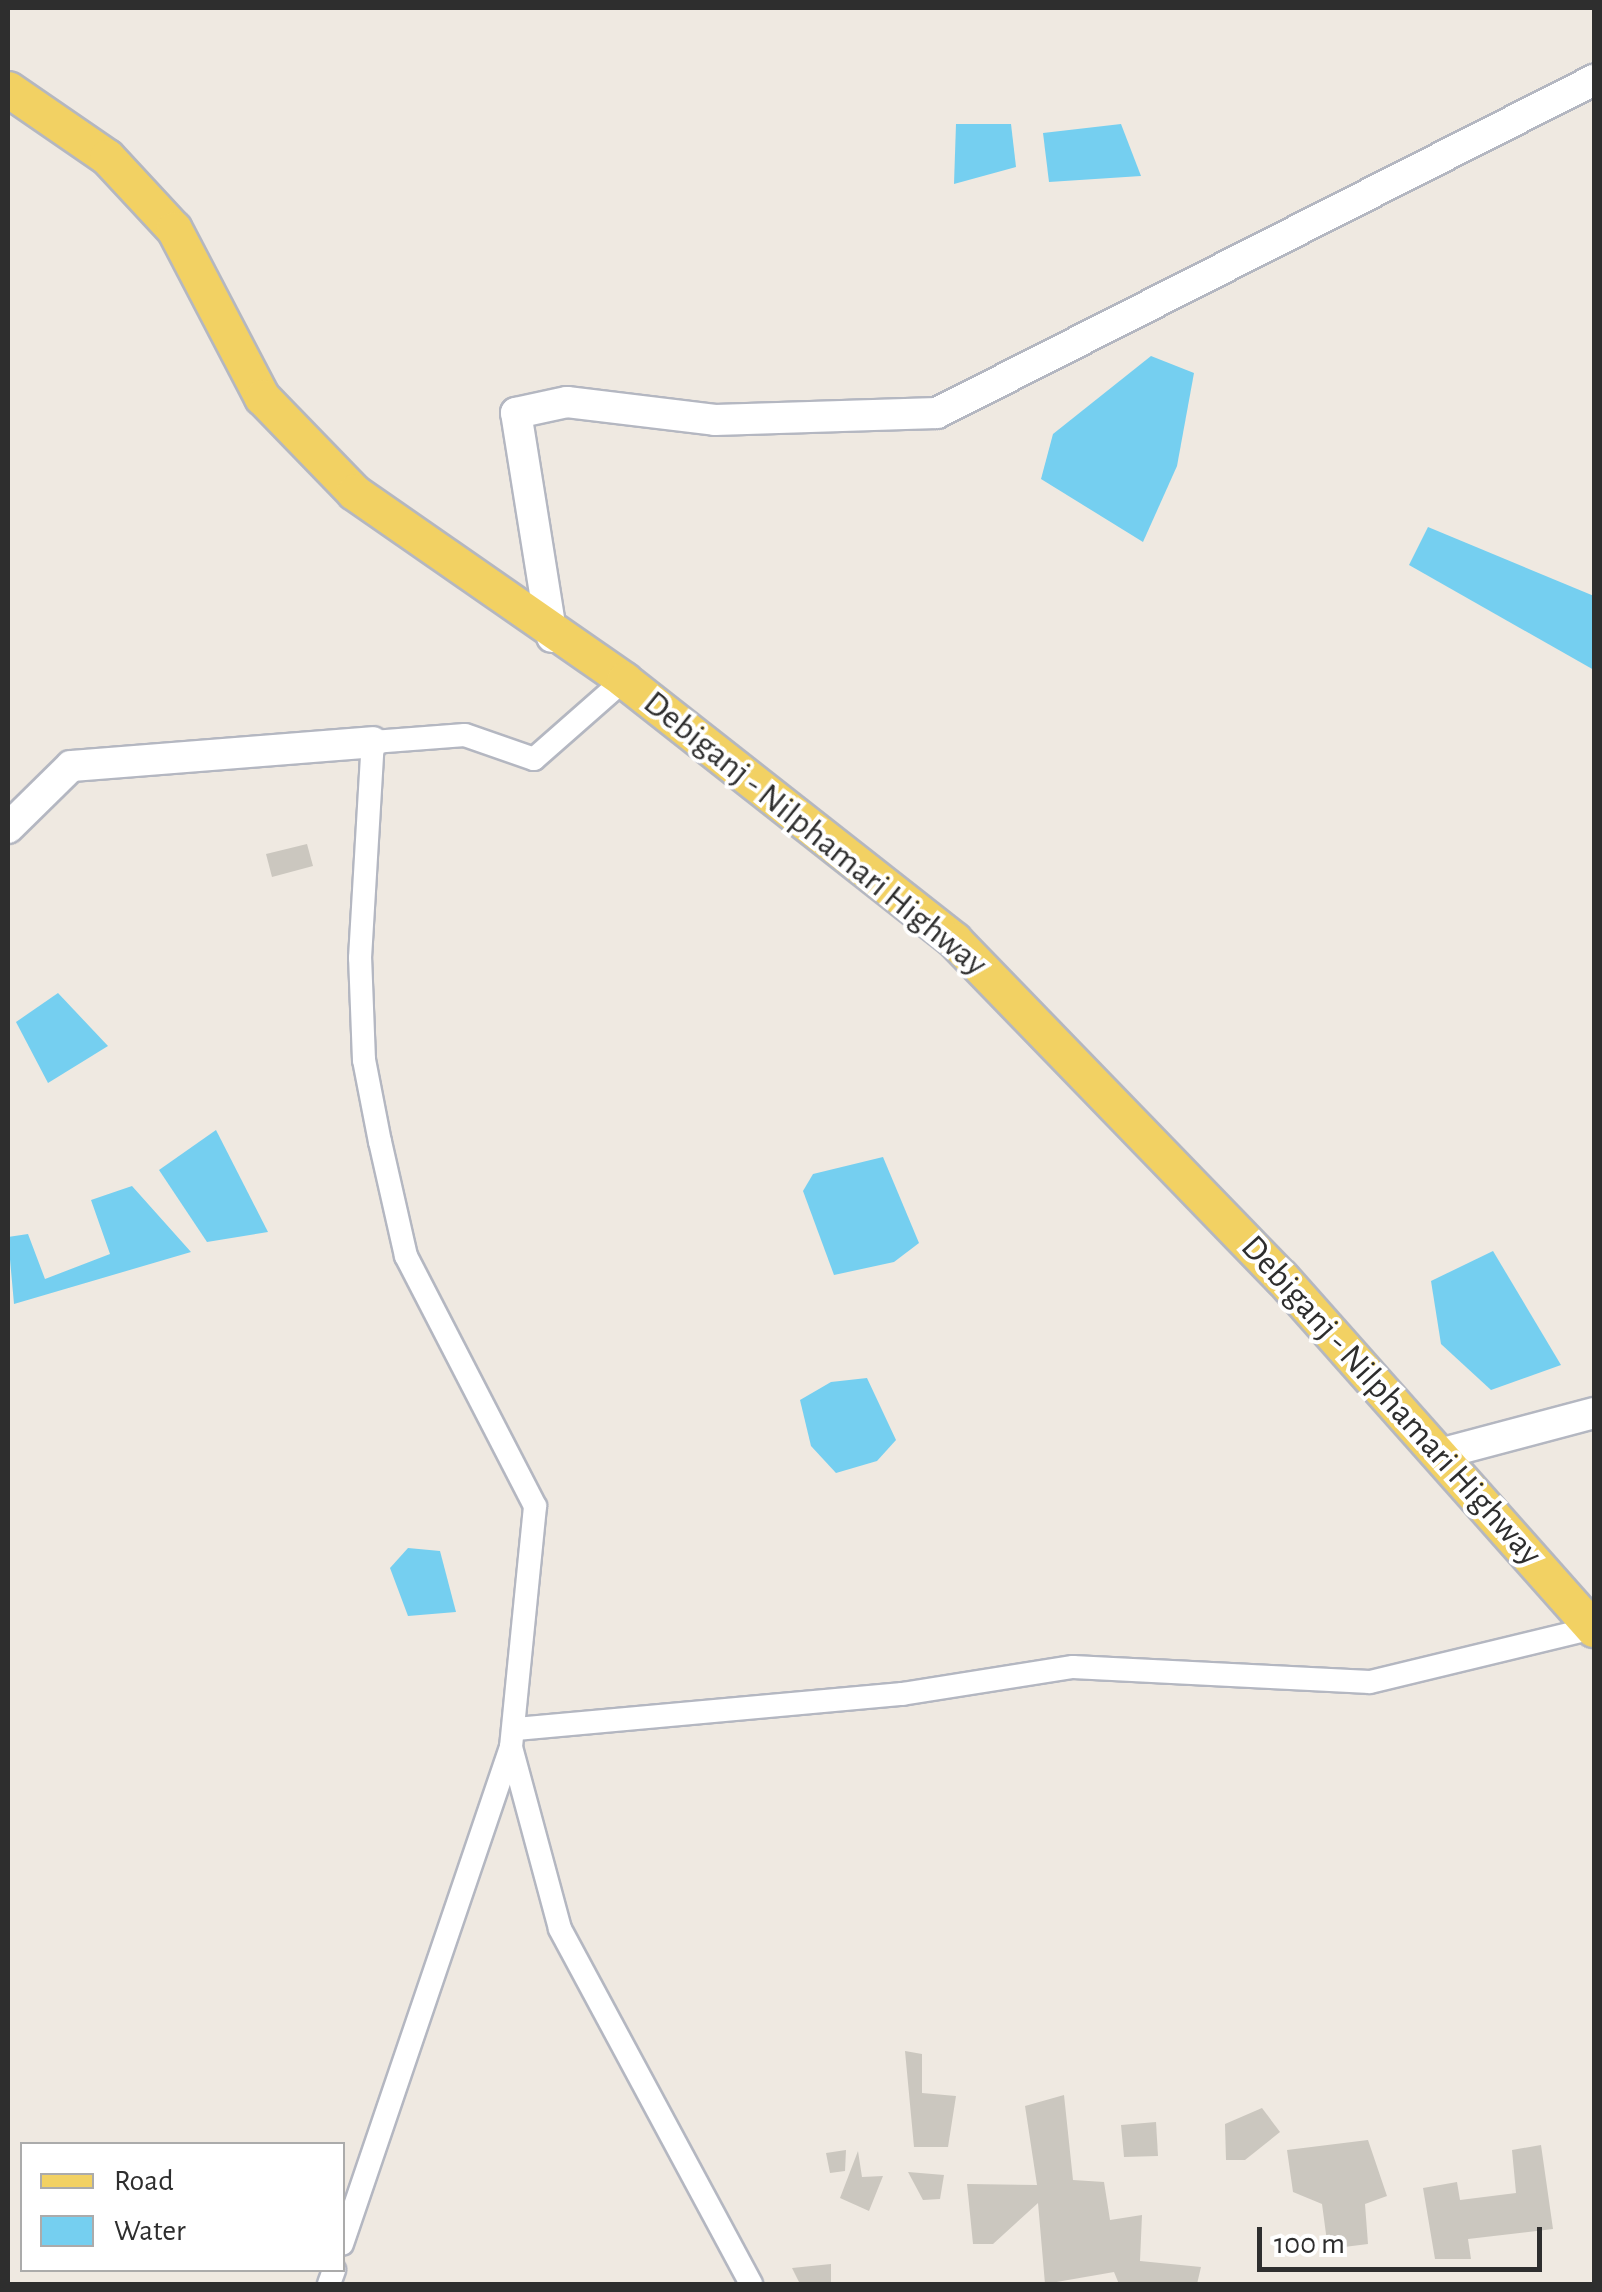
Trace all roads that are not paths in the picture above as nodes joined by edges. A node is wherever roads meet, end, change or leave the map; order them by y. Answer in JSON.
{"nodes":[{"id":1,"x":1594,"y":80,"type":"edge"},
{"id":2,"x":8,"y":88,"type":"edge"},
{"id":3,"x":552,"y":638,"type":"junction"},
{"id":4,"x":624,"y":680,"type":"junction"},
{"id":5,"x":373,"y":742,"type":"junction"},
{"id":6,"x":8,"y":828,"type":"edge"},
{"id":7,"x":1594,"y":1413,"type":"edge"},
{"id":8,"x":1440,"y":1454,"type":"junction"},
{"id":9,"x":1594,"y":1629,"type":"edge"},
{"id":10,"x":513,"y":1738,"type":"junction"},
{"id":11,"x":345,"y":2235,"type":"edge"},
{"id":12,"x":751,"y":2284,"type":"edge"}],
"edges":[{"from":1,"to":3,"type":"street"},
{"from":2,"to":3,"type":"main road","name":"Debiganj - Nilphamari Highway"},
{"from":3,"to":4,"type":"main road","name":"Debiganj - Nilphamari Highway"},
{"from":4,"to":5,"type":"street"},
{"from":4,"to":8,"type":"main road","name":"Debiganj - Nilphamari Highway"},
{"from":5,"to":6,"type":"street"},
{"from":5,"to":10,"type":"street"},
{"from":7,"to":8,"type":"street"},
{"from":8,"to":9,"type":"main road","name":"Debiganj - Nilphamari Highway"},
{"from":9,"to":10,"type":"street"},
{"from":10,"to":11,"type":"street"},
{"from":10,"to":12,"type":"street"}]}
